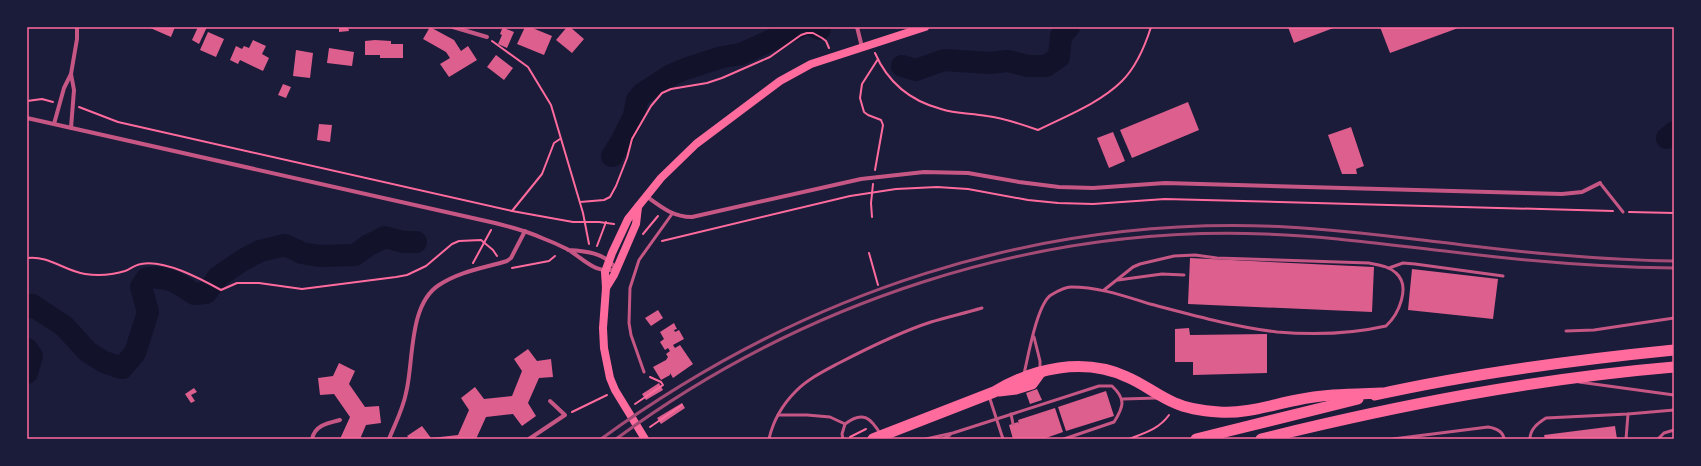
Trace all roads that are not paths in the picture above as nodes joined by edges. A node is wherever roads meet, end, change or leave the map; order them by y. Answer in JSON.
{"nodes":[{"id":1,"x":77,"y":27,"type":"edge"},
{"id":2,"x":453,"y":27,"type":"edge"},
{"id":3,"x":857,"y":27,"type":"edge"},
{"id":4,"x":925,"y":27,"type":"edge"},
{"id":5,"x":487,"y":37,"type":"road end"},
{"id":6,"x":862,"y":47,"type":"junction"},
{"id":7,"x":71,"y":74,"type":"junction"},
{"id":8,"x":27,"y":118,"type":"edge"},
{"id":9,"x":54,"y":124,"type":"junction"},
{"id":10,"x":71,"y":128,"type":"junction"},
{"id":11,"x":1600,"y":183,"type":"joint"},
{"id":12,"x":646,"y":196,"type":"junction"},
{"id":13,"x":638,"y":206,"type":"junction"},
{"id":14,"x":1623,"y":212,"type":"road end"},
{"id":15,"x":672,"y":214,"type":"junction"},
{"id":16,"x":525,"y":231,"type":"junction"},
{"id":17,"x":568,"y":250,"type":"junction"},
{"id":18,"x":609,"y":260,"type":"junction"},
{"id":19,"x":1389,"y":268,"type":"junction"},
{"id":20,"x":616,"y":269,"type":"junction"},
{"id":21,"x":606,"y":270,"type":"junction"},
{"id":22,"x":1184,"y":275,"type":"dead end"},
{"id":23,"x":1503,"y":276,"type":"dead end"},
{"id":24,"x":1116,"y":280,"type":"junction"},
{"id":25,"x":606,"y":288,"type":"junction"},
{"id":26,"x":1104,"y":290,"type":"junction"},
{"id":27,"x":982,"y":308,"type":"dead end"},
{"id":28,"x":1674,"y":318,"type":"edge"},
{"id":29,"x":1566,"y":331,"type":"dead end"},
{"id":30,"x":1033,"y":336,"type":"junction"},
{"id":31,"x":1674,"y":350,"type":"edge"},
{"id":32,"x":1674,"y":367,"type":"edge"},
{"id":33,"x":644,"y":372,"type":"road end"},
{"id":34,"x":1040,"y":373,"type":"junction"},
{"id":35,"x":1023,"y":378,"type":"junction"},
{"id":36,"x":1560,"y":379,"type":"junction"},
{"id":37,"x":991,"y":393,"type":"junction"},
{"id":38,"x":1382,"y":393,"type":"junction"},
{"id":39,"x":1674,"y":395,"type":"edge"},
{"id":40,"x":1163,"y":397,"type":"junction"},
{"id":41,"x":1123,"y":399,"type":"junction"},
{"id":42,"x":550,"y":401,"type":"dead end"},
{"id":43,"x":1674,"y":410,"type":"edge"},
{"id":44,"x":1012,"y":414,"type":"junction"},
{"id":45,"x":1628,"y":414,"type":"junction"},
{"id":46,"x":778,"y":415,"type":"junction"},
{"id":47,"x":996,"y":419,"type":"junction"},
{"id":48,"x":340,"y":420,"type":"dead end"},
{"id":49,"x":845,"y":424,"type":"junction"},
{"id":50,"x":1013,"y":424,"type":"dead end"},
{"id":51,"x":1674,"y":430,"type":"edge"},
{"id":52,"x":953,"y":433,"type":"junction"},
{"id":53,"x":881,"y":437,"type":"edge"},
{"id":54,"x":312,"y":439,"type":"edge"},
{"id":55,"x":389,"y":439,"type":"edge"},
{"id":56,"x":529,"y":439,"type":"edge"},
{"id":57,"x":645,"y":439,"type":"edge"},
{"id":58,"x":769,"y":439,"type":"edge"},
{"id":59,"x":843,"y":439,"type":"edge"},
{"id":60,"x":926,"y":439,"type":"edge"},
{"id":61,"x":943,"y":439,"type":"edge"},
{"id":62,"x":1003,"y":439,"type":"edge"},
{"id":63,"x":1064,"y":439,"type":"edge"},
{"id":64,"x":1196,"y":439,"type":"edge"},
{"id":65,"x":1261,"y":439,"type":"edge"},
{"id":66,"x":1393,"y":439,"type":"edge"},
{"id":67,"x":1504,"y":439,"type":"edge"},
{"id":68,"x":1530,"y":439,"type":"edge"},
{"id":69,"x":1626,"y":439,"type":"edge"},
{"id":70,"x":1658,"y":439,"type":"edge"}],
"edges":[{"from":1,"to":7,"type":"street"},
{"from":2,"to":5,"type":"street"},
{"from":3,"to":6,"type":"street"},
{"from":4,"to":6,"type":"main road"},
{"from":6,"to":12,"type":"main road"},
{"from":7,"to":9,"type":"street"},
{"from":7,"to":10,"type":"street"},
{"from":8,"to":9,"type":"street"},
{"from":9,"to":10,"type":"street"},
{"from":10,"to":16,"type":"street"},
{"from":11,"to":14,"type":"lane"},
{"from":11,"to":15,"type":"street"},
{"from":12,"to":13,"type":"main road"},
{"from":12,"to":15,"type":"street"},
{"from":13,"to":18,"type":"main road"},
{"from":13,"to":20,"type":"main road"},
{"from":15,"to":33,"type":"lane"},
{"from":16,"to":17,"type":"street"},
{"from":16,"to":55,"type":"street"},
{"from":17,"to":18,"type":"street"},
{"from":17,"to":21,"type":"street"},
{"from":18,"to":20,"type":"street"},
{"from":18,"to":21,"type":"main road"},
{"from":19,"to":23,"type":"lane"},
{"from":19,"to":24,"type":"lane"},
{"from":19,"to":26,"type":"lane"},
{"from":20,"to":21,"type":"street"},
{"from":20,"to":25,"type":"main road"},
{"from":21,"to":25,"type":"main road"},
{"from":22,"to":24,"type":"lane"},
{"from":24,"to":26,"type":"lane"},
{"from":25,"to":57,"type":"main road"},
{"from":26,"to":30,"type":"lane"},
{"from":27,"to":46,"type":"lane"},
{"from":28,"to":29,"type":"lane"},
{"from":30,"to":34,"type":"lane"},
{"from":30,"to":35,"type":"lane"},
{"from":31,"to":38,"type":"highway"},
{"from":32,"to":36,"type":"highway"},
{"from":34,"to":35,"type":"highway"},
{"from":34,"to":37,"type":"highway"},
{"from":34,"to":40,"type":"highway"},
{"from":35,"to":37,"type":"highway"},
{"from":36,"to":39,"type":"lane"},
{"from":36,"to":65,"type":"highway"},
{"from":37,"to":47,"type":"lane"},
{"from":37,"to":53,"type":"highway"},
{"from":38,"to":40,"type":"highway"},
{"from":38,"to":64,"type":"highway"},
{"from":40,"to":41,"type":"lane"},
{"from":41,"to":44,"type":"lane"},
{"from":41,"to":63,"type":"lane"},
{"from":42,"to":56,"type":"street"},
{"from":43,"to":45,"type":"lane"},
{"from":44,"to":47,"type":"lane"},
{"from":44,"to":50,"type":"lane"},
{"from":45,"to":68,"type":"lane"},
{"from":45,"to":69,"type":"lane"},
{"from":46,"to":49,"type":"lane"},
{"from":46,"to":58,"type":"lane"},
{"from":47,"to":52,"type":"lane"},
{"from":47,"to":62,"type":"lane"},
{"from":48,"to":54,"type":"street"},
{"from":49,"to":53,"type":"lane"},
{"from":49,"to":59,"type":"lane"},
{"from":51,"to":70,"type":"lane"},
{"from":52,"to":60,"type":"lane"},
{"from":52,"to":61,"type":"lane"},
{"from":66,"to":67,"type":"lane"}]}
